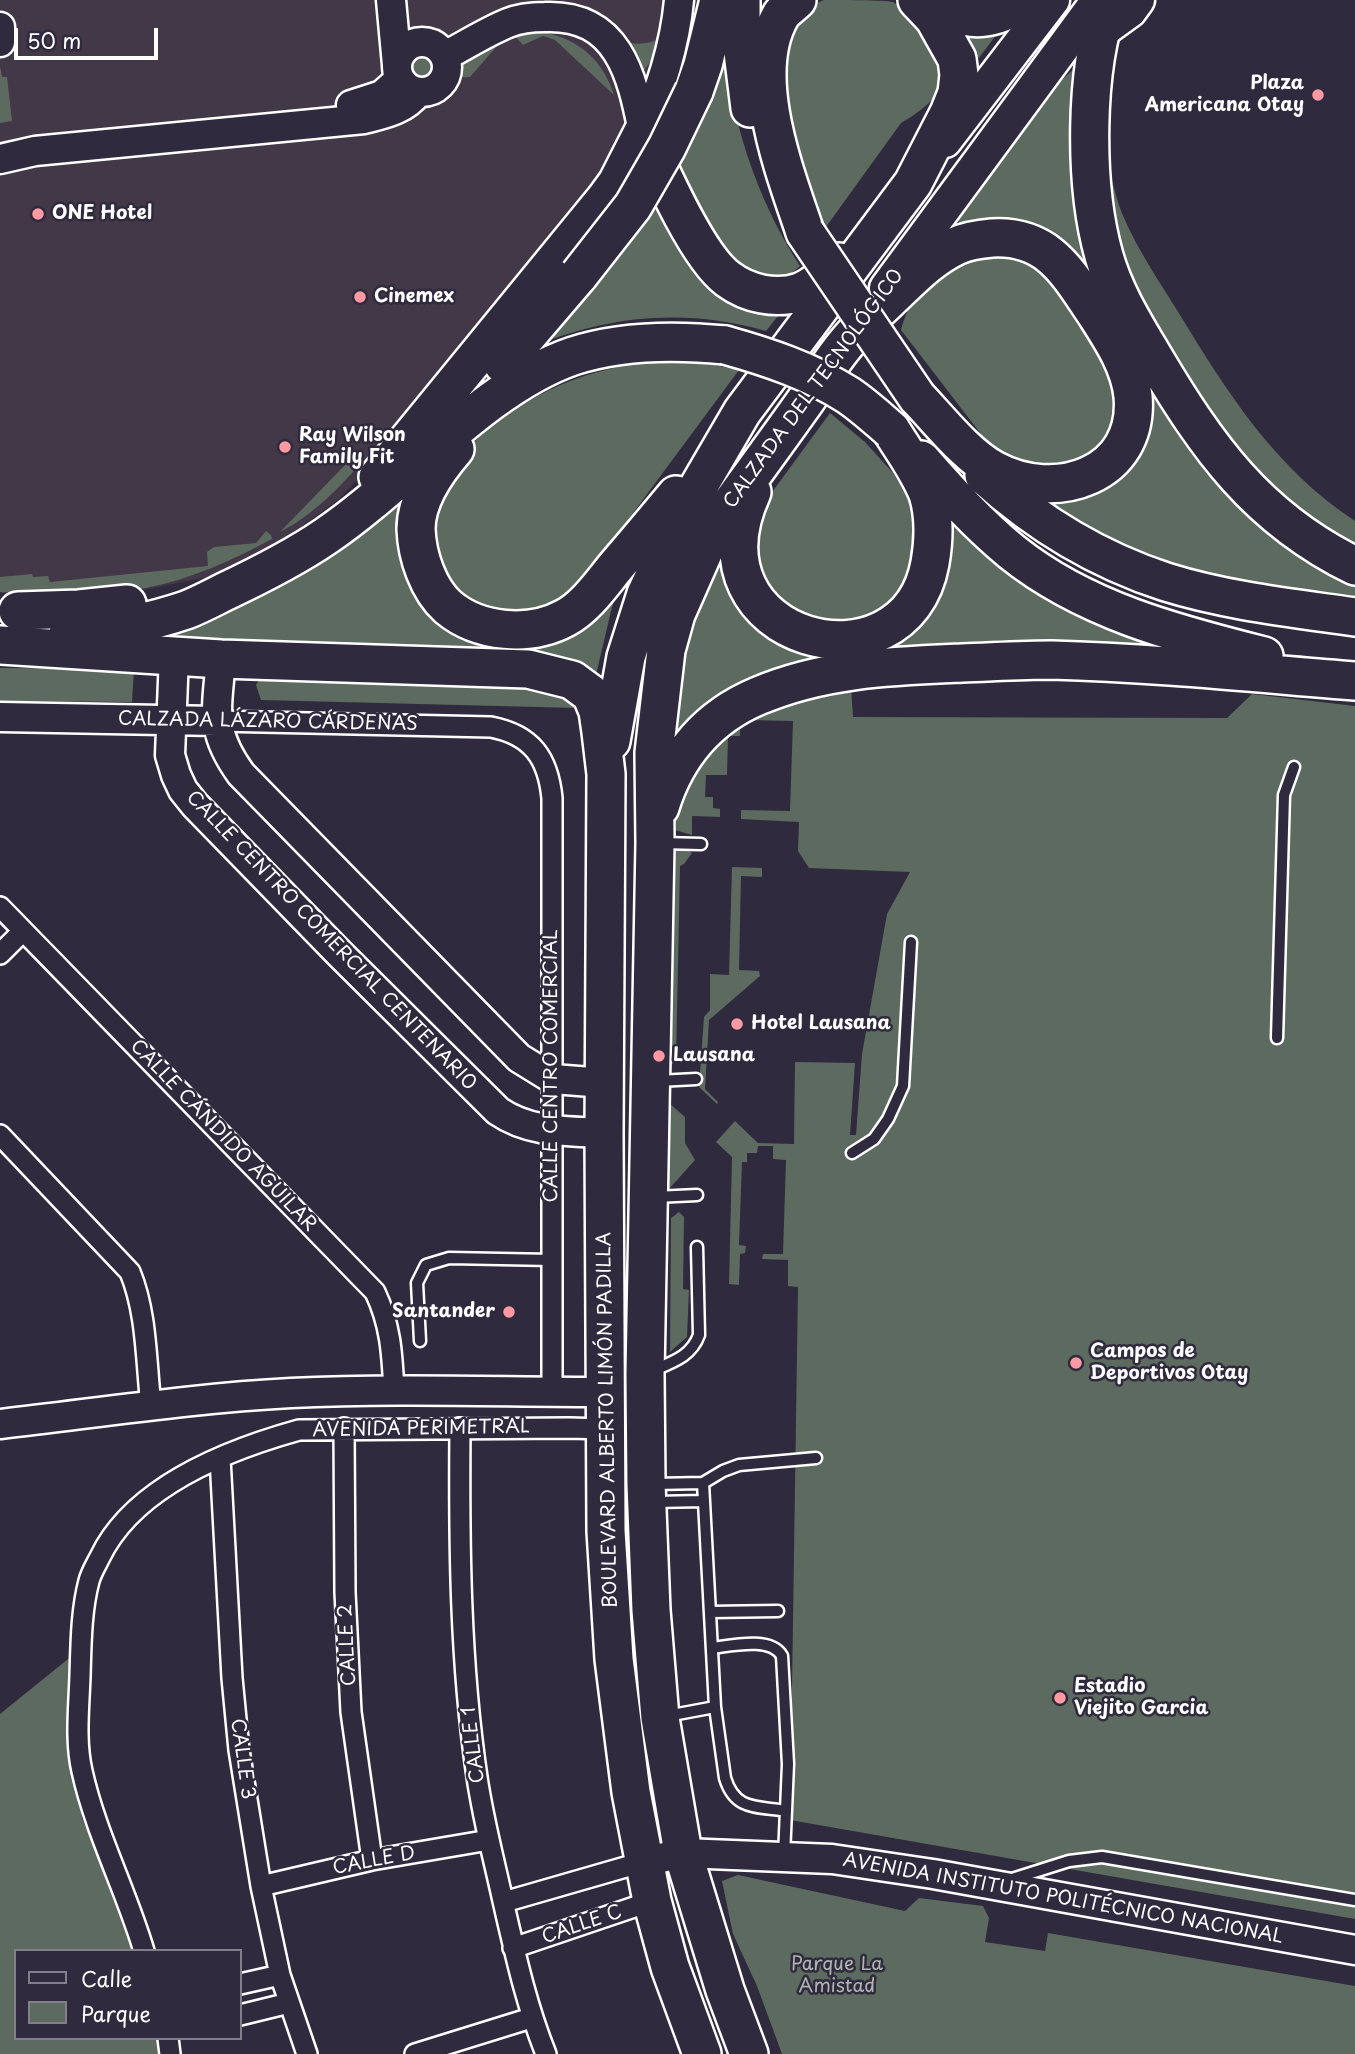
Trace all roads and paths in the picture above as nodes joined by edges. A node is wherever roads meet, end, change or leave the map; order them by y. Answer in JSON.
{"nodes":[{"id":1,"x":391,"y":0,"type":"edge"},
{"id":2,"x":679,"y":0,"type":"edge"},
{"id":3,"x":699,"y":0,"type":"edge"},
{"id":4,"x":719,"y":0,"type":"edge"},
{"id":5,"x":741,"y":0,"type":"edge"},
{"id":6,"x":797,"y":0,"type":"edge"},
{"id":7,"x":917,"y":0,"type":"edge"},
{"id":8,"x":939,"y":0,"type":"edge"},
{"id":9,"x":1024,"y":0,"type":"edge"},
{"id":10,"x":1053,"y":0,"type":"edge"},
{"id":11,"x":1115,"y":9,"type":"edge"},
{"id":12,"x":0,"y":27,"type":"edge"},
{"id":13,"x":0,"y":42,"type":"edge"},
{"id":14,"x":445,"y":56,"type":"junction"},
{"id":15,"x":404,"y":63,"type":"junction"},
{"id":16,"x":694,"y":91,"type":"junction"},
{"id":17,"x":643,"y":132,"type":"junction"},
{"id":18,"x":0,"y":146,"type":"edge"},
{"id":19,"x":0,"y":159,"type":"edge"},
{"id":20,"x":913,"y":183,"type":"junction"},
{"id":21,"x":886,"y":219,"type":"junction"},
{"id":22,"x":805,"y":232,"type":"junction"},
{"id":23,"x":849,"y":340,"type":"junction"},
{"id":24,"x":510,"y":388,"type":"junction"},
{"id":25,"x":917,"y":397,"type":"junction"},
{"id":26,"x":803,"y":404,"type":"junction"},
{"id":27,"x":742,"y":412,"type":"junction"},
{"id":28,"x":891,"y":430,"type":"junction"},
{"id":29,"x":412,"y":468,"type":"junction"},
{"id":30,"x":347,"y":521,"type":"junction"},
{"id":31,"x":1355,"y":566,"type":"edge"},
{"id":32,"x":245,"y":582,"type":"junction"},
{"id":33,"x":6,"y":610,"type":"edge"},
{"id":34,"x":1355,"y":617,"type":"edge"},
{"id":35,"x":0,"y":645,"type":"edge"},
{"id":36,"x":174,"y":656,"type":"junction"},
{"id":37,"x":220,"y":659,"type":"junction"},
{"id":38,"x":1355,"y":674,"type":"edge"},
{"id":39,"x":1355,"y":681,"type":"edge"},
{"id":40,"x":0,"y":717,"type":"edge"},
{"id":41,"x":170,"y":720,"type":"junction"},
{"id":42,"x":217,"y":721,"type":"junction"},
{"id":43,"x":531,"y":745,"type":"joint"},
{"id":44,"x":1294,"y":767,"type":"dead end"},
{"id":45,"x":606,"y":774,"type":"junction"},
{"id":46,"x":654,"y":836,"type":"junction"},
{"id":47,"x":701,"y":844,"type":"dead end"},
{"id":48,"x":0,"y":907,"type":"edge"},
{"id":49,"x":23,"y":931,"type":"junction"},
{"id":50,"x":911,"y":942,"type":"dead end"},
{"id":51,"x":0,"y":954,"type":"edge"},
{"id":52,"x":1277,"y":1038,"type":"dead end"},
{"id":53,"x":553,"y":1079,"type":"junction"},
{"id":54,"x":696,"y":1079,"type":"dead end"},
{"id":55,"x":650,"y":1081,"type":"junction"},
{"id":56,"x":604,"y":1083,"type":"junction"},
{"id":57,"x":552,"y":1131,"type":"junction"},
{"id":58,"x":604,"y":1133,"type":"junction"},
{"id":59,"x":0,"y":1135,"type":"edge"},
{"id":60,"x":852,"y":1153,"type":"dead end"},
{"id":61,"x":697,"y":1195,"type":"dead end"},
{"id":62,"x":648,"y":1197,"type":"junction"},
{"id":63,"x":697,"y":1247,"type":"dead end"},
{"id":64,"x":552,"y":1260,"type":"junction"},
{"id":65,"x":420,"y":1341,"type":"dead end"},
{"id":66,"x":645,"y":1374,"type":"junction"},
{"id":67,"x":394,"y":1391,"type":"junction"},
{"id":68,"x":552,"y":1392,"type":"junction"},
{"id":69,"x":605,"y":1392,"type":"junction"},
{"id":70,"x":151,"y":1406,"type":"junction"},
{"id":71,"x":0,"y":1424,"type":"edge"},
{"id":72,"x":460,"y":1428,"type":"junction"},
{"id":73,"x":344,"y":1429,"type":"junction"},
{"id":74,"x":606,"y":1429,"type":"junction"},
{"id":75,"x":220,"y":1458,"type":"junction"},
{"id":76,"x":816,"y":1458,"type":"dead end"},
{"id":77,"x":703,"y":1483,"type":"junction"},
{"id":78,"x":646,"y":1493,"type":"junction"},
{"id":79,"x":704,"y":1501,"type":"junction"},
{"id":80,"x":778,"y":1611,"type":"dead end"},
{"id":81,"x":710,"y":1612,"type":"junction"},
{"id":82,"x":712,"y":1648,"type":"junction"},
{"id":83,"x":715,"y":1707,"type":"junction"},
{"id":84,"x":660,"y":1718,"type":"junction"},
{"id":85,"x":786,"y":1811,"type":"junction"},
{"id":86,"x":488,"y":1840,"type":"junction"},
{"id":87,"x":784,"y":1857,"type":"junction"},
{"id":88,"x":372,"y":1860,"type":"junction"},
{"id":89,"x":643,"y":1862,"type":"junction"},
{"id":90,"x":687,"y":1869,"type":"junction"},
{"id":91,"x":996,"y":1885,"type":"junction"},
{"id":92,"x":261,"y":1886,"type":"junction"},
{"id":93,"x":1355,"y":1900,"type":"edge"},
{"id":94,"x":652,"y":1901,"type":"junction"},
{"id":95,"x":504,"y":1902,"type":"junction"},
{"id":96,"x":513,"y":1948,"type":"junction"},
{"id":97,"x":143,"y":1949,"type":"edge"},
{"id":98,"x":1355,"y":1950,"type":"edge"},
{"id":99,"x":280,"y":1975,"type":"junction"},
{"id":100,"x":242,"y":1984,"type":"edge"},
{"id":101,"x":289,"y":2003,"type":"junction"},
{"id":102,"x":242,"y":2015,"type":"edge"},
{"id":103,"x":531,"y":2018,"type":"junction"},
{"id":104,"x":421,"y":2053,"type":"edge"},
{"id":105,"x":307,"y":2054,"type":"edge"},
{"id":106,"x":546,"y":2054,"type":"edge"},
{"id":107,"x":702,"y":2054,"type":"edge"},
{"id":108,"x":749,"y":2054,"type":"edge"}],
"edges":[{"from":1,"to":15,"type":"street"},
{"from":2,"to":17,"type":"street"},
{"from":3,"to":16,"type":"highway"},
{"from":4,"to":16,"type":"highway"},
{"from":5,"to":22,"type":"highway"},
{"from":6,"to":22,"type":"highway"},
{"from":7,"to":20,"type":"highway"},
{"from":8,"to":9,"type":"highway"},
{"from":10,"to":20,"type":"main road","name":"CALZADA DEL TECNOLÓGICO"},
{"from":11,"to":23,"type":"main road","name":"CALZADA DEL TECNOLÓGICO"},
{"from":11,"to":31,"type":"highway"},
{"from":12,"to":13,"type":"street"},
{"from":14,"to":15,"type":"street"},
{"from":14,"to":15,"type":"street"},
{"from":14,"to":17,"type":"street"},
{"from":15,"to":18,"type":"street"},
{"from":15,"to":19,"type":"street"},
{"from":16,"to":29,"type":"highway","bridge":true},
{"from":17,"to":21,"type":"highway"},
{"from":17,"to":30,"type":"highway"},
{"from":20,"to":21,"type":"highway","name":"CALZADA DEL TECNOLÓGICO"},
{"from":21,"to":27,"type":"highway","name":"CALZADA DEL TECNOLÓGICO"},
{"from":22,"to":25,"type":"highway","bridge":true},
{"from":23,"to":25,"type":"highway"},
{"from":23,"to":26,"type":"highway","name":"CALZADA DEL TECNOLÓGICO"},
{"from":24,"to":27,"type":"highway"},
{"from":24,"to":28,"type":"highway","bridge":true},
{"from":24,"to":29,"type":"highway"},
{"from":25,"to":34,"type":"highway"},
{"from":26,"to":28,"type":"highway"},
{"from":26,"to":46,"type":"highway","name":"CALZADA DEL TECNOLÓGICO"},
{"from":27,"to":45,"type":"highway","name":"CALZADA DEL TECNOLÓGICO"},
{"from":28,"to":38,"type":"highway"},
{"from":29,"to":30,"type":"highway"},
{"from":30,"to":32,"type":"highway"},
{"from":32,"to":33,"type":"highway"},
{"from":32,"to":35,"type":"highway"},
{"from":35,"to":36,"type":"highway"},
{"from":36,"to":37,"type":"highway"},
{"from":36,"to":41,"type":"street","name":"CALLE CENTRO COMERCIAL CENTENARIO"},
{"from":37,"to":42,"type":"street"},
{"from":37,"to":45,"type":"highway"},
{"from":39,"to":46,"type":"highway"},
{"from":40,"to":41,"type":"street","name":"CALZADA LÁZARO CÁRDENAS"},
{"from":41,"to":42,"type":"street","name":"CALZADA LÁZARO CÁRDENAS"},
{"from":41,"to":57,"type":"street","name":"CALLE CENTRO COMERCIAL CENTENARIO"},
{"from":42,"to":43,"type":"street","name":"CALZADA LÁZARO CÁRDENAS"},
{"from":42,"to":53,"type":"street"},
{"from":43,"to":53,"type":"street","name":"CALLE CENTRO COMERCIAL"},
{"from":44,"to":52,"type":"lane"},
{"from":45,"to":56,"type":"highway","name":"BOULEVARD ALBERTO LIMÓN PADILLA"},
{"from":46,"to":47,"type":"lane"},
{"from":46,"to":55,"type":"highway","name":"BOULEVARD ALBERTO LIMÓN PADILLA"},
{"from":48,"to":49,"type":"street","name":"CALLE CÁNDIDO AGUILAR"},
{"from":49,"to":51,"type":"street"},
{"from":49,"to":67,"type":"street","name":"CALLE CÁNDIDO AGUILAR"},
{"from":50,"to":60,"type":"lane"},
{"from":53,"to":56,"type":"street"},
{"from":53,"to":57,"type":"street","name":"CALLE CENTRO COMERCIAL"},
{"from":54,"to":55,"type":"lane"},
{"from":55,"to":62,"type":"highway","name":"BOULEVARD ALBERTO LIMÓN PADILLA"},
{"from":56,"to":58,"type":"highway","name":"BOULEVARD ALBERTO LIMÓN PADILLA"},
{"from":57,"to":58,"type":"street","name":"CALLE CENTRO COMERCIAL CENTENARIO"},
{"from":57,"to":64,"type":"street","name":"CALLE CENTRO COMERCIAL"},
{"from":58,"to":69,"type":"highway","name":"BOULEVARD ALBERTO LIMÓN PADILLA"},
{"from":59,"to":70,"type":"street"},
{"from":61,"to":62,"type":"lane"},
{"from":62,"to":66,"type":"highway","name":"BOULEVARD ALBERTO LIMÓN PADILLA"},
{"from":63,"to":66,"type":"lane"},
{"from":64,"to":65,"type":"lane"},
{"from":64,"to":68,"type":"street","name":"CALLE CENTRO COMERCIAL"},
{"from":66,"to":78,"type":"highway","name":"BOULEVARD ALBERTO LIMÓN PADILLA"},
{"from":67,"to":68,"type":"street"},
{"from":67,"to":70,"type":"street"},
{"from":68,"to":69,"type":"street"},
{"from":69,"to":74,"type":"highway","name":"BOULEVARD ALBERTO LIMÓN PADILLA"},
{"from":70,"to":71,"type":"street"},
{"from":72,"to":73,"type":"street","name":"AVENIDA PERIMETRAL"},
{"from":72,"to":74,"type":"street","name":"AVENIDA PERIMETRAL"},
{"from":72,"to":86,"type":"street","name":"CALLE 1"},
{"from":73,"to":75,"type":"street","name":"AVENIDA PERIMETRAL"},
{"from":73,"to":88,"type":"street","name":"CALLE 2"},
{"from":74,"to":89,"type":"highway","name":"BOULEVARD ALBERTO LIMÓN PADILLA"},
{"from":75,"to":92,"type":"street","name":"CALLE 3"},
{"from":75,"to":97,"type":"street","name":"AVENIDA PERIMETRAL"},
{"from":76,"to":77,"type":"lane"},
{"from":77,"to":78,"type":"lane"},
{"from":77,"to":79,"type":"lane"},
{"from":78,"to":79,"type":"lane"},
{"from":78,"to":84,"type":"highway","name":"BOULEVARD ALBERTO LIMÓN PADILLA"},
{"from":79,"to":81,"type":"lane"},
{"from":80,"to":81,"type":"lane"},
{"from":81,"to":82,"type":"lane"},
{"from":82,"to":83,"type":"lane"},
{"from":82,"to":85,"type":"lane"},
{"from":83,"to":84,"type":"lane"},
{"from":83,"to":85,"type":"lane"},
{"from":84,"to":90,"type":"highway","name":"BOULEVARD ALBERTO LIMÓN PADILLA"},
{"from":85,"to":87,"type":"lane"},
{"from":86,"to":88,"type":"street","name":"CALLE D"},
{"from":86,"to":95,"type":"street","name":"CALLE 1"},
{"from":87,"to":90,"type":"street","name":"AVENIDA INSTITUTO POLITÉCNICO NACIONAL"},
{"from":87,"to":91,"type":"street","name":"AVENIDA INSTITUTO POLITÉCNICO NACIONAL"},
{"from":88,"to":92,"type":"street","name":"CALLE D"},
{"from":89,"to":90,"type":"street"},
{"from":89,"to":94,"type":"highway","name":"BOULEVARD ALBERTO LIMÓN PADILLA"},
{"from":89,"to":95,"type":"street"},
{"from":90,"to":94,"type":"street"},
{"from":90,"to":108,"type":"highway","name":"BOULEVARD ALBERTO LIMÓN PADILLA"},
{"from":91,"to":93,"type":"lane"},
{"from":91,"to":98,"type":"street","name":"AVENIDA INSTITUTO POLITÉCNICO NACIONAL"},
{"from":92,"to":99,"type":"street","name":"CALLE 3"},
{"from":94,"to":96,"type":"street","name":"CALLE C"},
{"from":94,"to":107,"type":"highway","name":"BOULEVARD ALBERTO LIMÓN PADILLA"},
{"from":95,"to":96,"type":"street","name":"CALLE 1"},
{"from":96,"to":103,"type":"street","name":"CALLE 1"},
{"from":99,"to":100,"type":"street"},
{"from":99,"to":101,"type":"street","name":"CALLE 3"},
{"from":101,"to":102,"type":"street"},
{"from":101,"to":105,"type":"street","name":"CALLE 3"},
{"from":103,"to":104,"type":"street"},
{"from":103,"to":106,"type":"street","name":"CALLE 1"}]}
